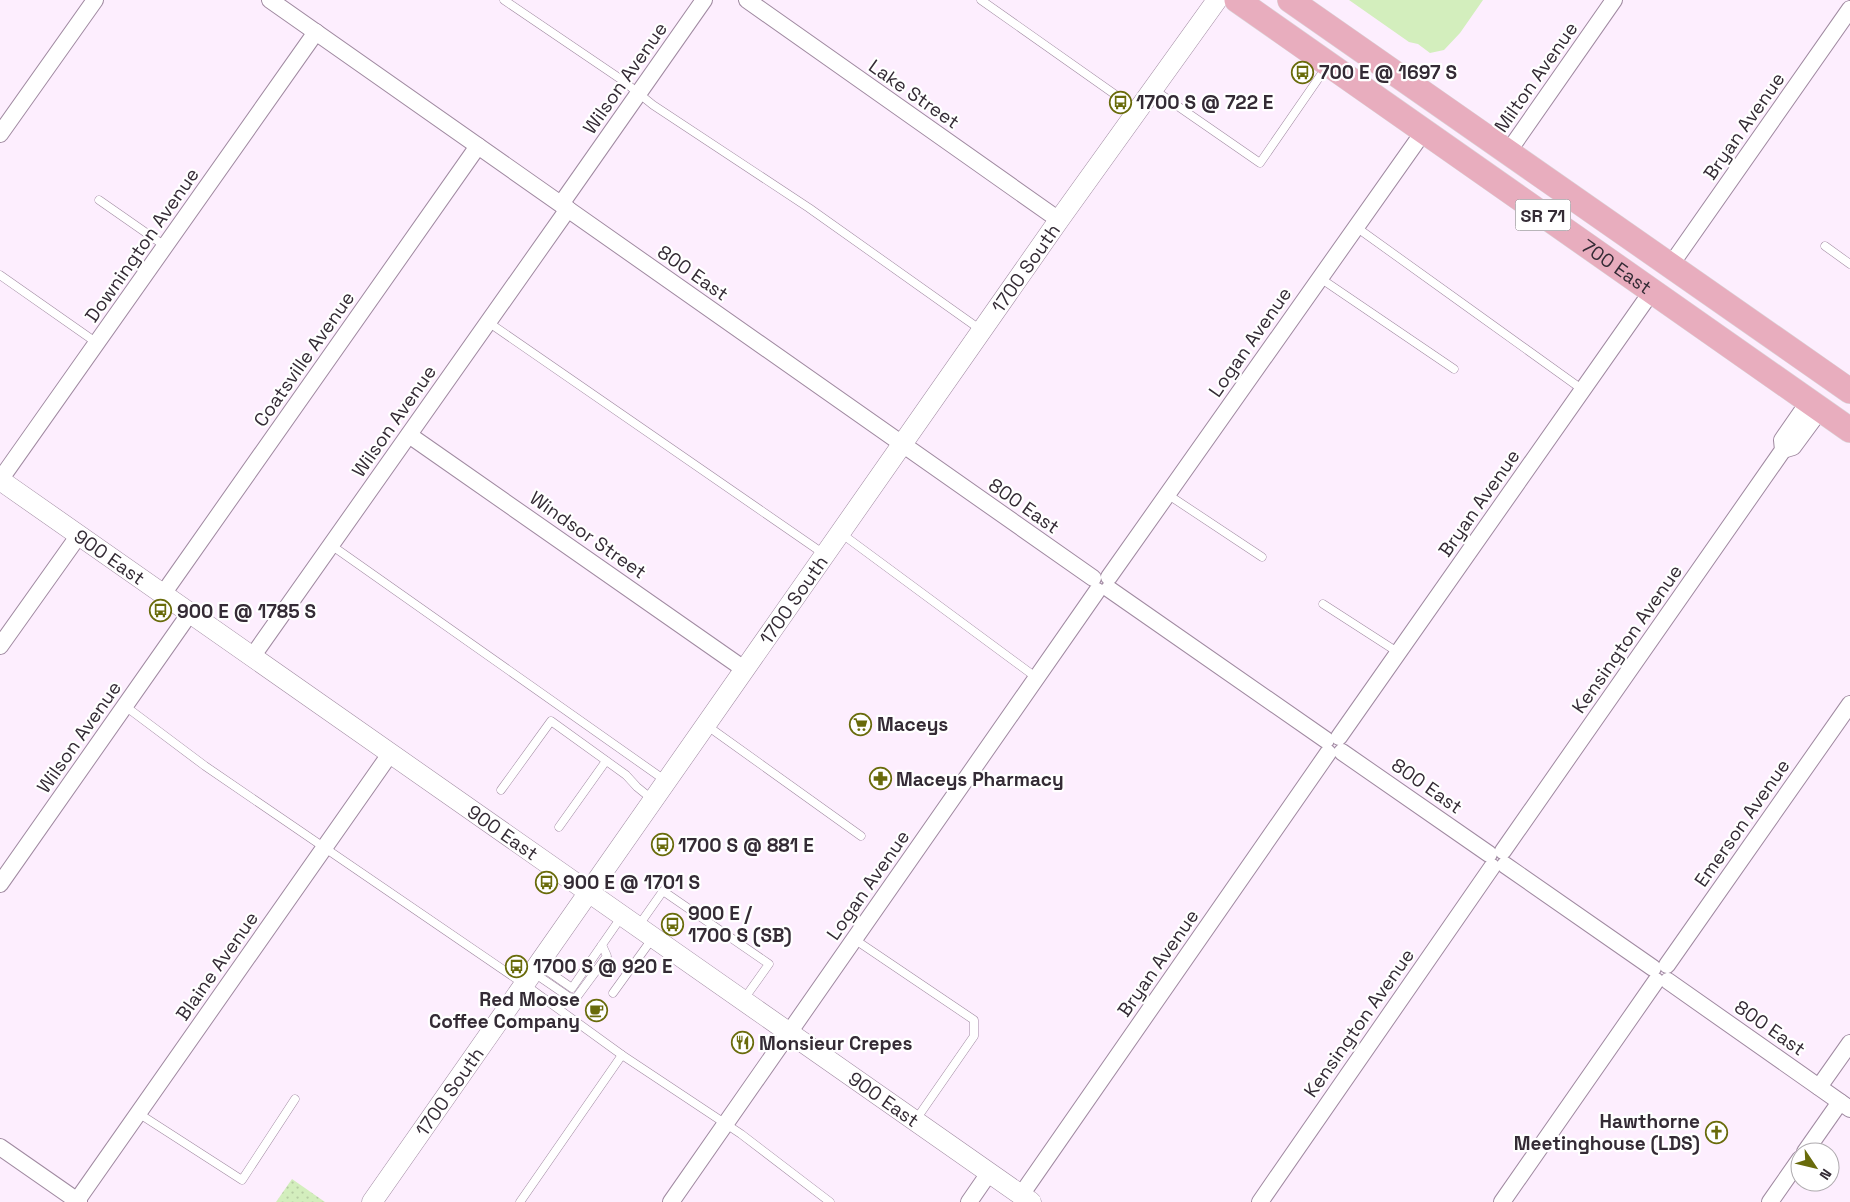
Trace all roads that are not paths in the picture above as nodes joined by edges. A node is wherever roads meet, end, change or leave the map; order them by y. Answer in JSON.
{"nodes":[{"id":1,"x":95,"y":0,"type":"edge"},
{"id":2,"x":270,"y":0,"type":"edge"},
{"id":3,"x":504,"y":0,"type":"edge"},
{"id":4,"x":704,"y":0,"type":"edge"},
{"id":5,"x":747,"y":0,"type":"edge"},
{"id":6,"x":981,"y":0,"type":"edge"},
{"id":7,"x":1217,"y":0,"type":"edge"},
{"id":8,"x":1237,"y":0,"type":"edge"},
{"id":9,"x":1290,"y":0,"type":"edge"},
{"id":10,"x":1614,"y":0,"type":"edge"},
{"id":11,"x":1850,"y":9,"type":"edge"},
{"id":12,"x":316,"y":32,"type":"junction"},
{"id":13,"x":1328,"y":64,"type":"junction"},
{"id":14,"x":1153,"y":89,"type":"junction"},
{"id":15,"x":639,"y":93,"type":"junction"},
{"id":16,"x":1138,"y":110,"type":"junction"},
{"id":17,"x":1424,"y":131,"type":"junction"},
{"id":18,"x":0,"y":134,"type":"edge"},
{"id":19,"x":478,"y":146,"type":"junction"},
{"id":20,"x":1508,"y":152,"type":"junction"},
{"id":21,"x":99,"y":200,"type":"dead end"},
{"id":22,"x":564,"y":207,"type":"junction"},
{"id":23,"x":1059,"y":220,"type":"junction"},
{"id":24,"x":1356,"y":227,"type":"junction"},
{"id":25,"x":165,"y":246,"type":"junction"},
{"id":26,"x":1825,"y":246,"type":"dead end"},
{"id":27,"x":1850,"y":264,"type":"edge"},
{"id":28,"x":1670,"y":266,"type":"junction"},
{"id":29,"x":0,"y":275,"type":"edge"},
{"id":30,"x":1320,"y":278,"type":"junction"},
{"id":31,"x":1652,"y":291,"type":"junction"},
{"id":32,"x":488,"y":322,"type":"junction"},
{"id":33,"x":982,"y":331,"type":"junction"},
{"id":34,"x":97,"y":343,"type":"junction"},
{"id":35,"x":1454,"y":369,"type":"dead end"},
{"id":36,"x":1583,"y":390,"type":"junction"},
{"id":37,"x":1850,"y":392,"type":"edge"},
{"id":38,"x":1815,"y":405,"type":"junction"},
{"id":39,"x":1850,"y":430,"type":"edge"},
{"id":40,"x":409,"y":435,"type":"junction"},
{"id":41,"x":903,"y":444,"type":"junction"},
{"id":42,"x":0,"y":480,"type":"edge"},
{"id":43,"x":1167,"y":494,"type":"junction"},
{"id":44,"x":840,"y":533,"type":"junction"},
{"id":45,"x":79,"y":535,"type":"junction"},
{"id":46,"x":331,"y":545,"type":"junction"},
{"id":47,"x":825,"y":555,"type":"junction"},
{"id":48,"x":1262,"y":557,"type":"dead end"},
{"id":49,"x":1102,"y":584,"type":"junction"},
{"id":50,"x":163,"y":594,"type":"junction"},
{"id":51,"x":1323,"y":604,"type":"dead end"},
{"id":52,"x":190,"y":613,"type":"junction"},
{"id":53,"x":0,"y":646,"type":"edge"},
{"id":54,"x":1399,"y":652,"type":"junction"},
{"id":55,"x":252,"y":657,"type":"junction"},
{"id":56,"x":744,"y":669,"type":"junction"},
{"id":57,"x":1037,"y":678,"type":"junction"},
{"id":58,"x":1850,"y":704,"type":"edge"},
{"id":59,"x":125,"y":706,"type":"junction"},
{"id":60,"x":705,"y":724,"type":"junction"},
{"id":61,"x":1334,"y":746,"type":"junction"},
{"id":62,"x":390,"y":754,"type":"junction"},
{"id":63,"x":606,"y":761,"type":"junction"},
{"id":64,"x":666,"y":781,"type":"junction"},
{"id":65,"x":501,"y":790,"type":"dead end"},
{"id":66,"x":653,"y":800,"type":"junction"},
{"id":67,"x":559,"y":827,"type":"dead end"},
{"id":68,"x":861,"y":836,"type":"dead end"},
{"id":69,"x":324,"y":848,"type":"junction"},
{"id":70,"x":1497,"y":859,"type":"junction"},
{"id":71,"x":0,"y":884,"type":"edge"},
{"id":72,"x":588,"y":892,"type":"junction"},
{"id":73,"x":638,"y":927,"type":"junction"},
{"id":74,"x":854,"y":939,"type":"junction"},
{"id":75,"x":532,"y":973,"type":"junction"},
{"id":76,"x":1661,"y":974,"type":"junction"},
{"id":77,"x":613,"y":992,"type":"dead end"},
{"id":78,"x":743,"y":1000,"type":"junction"},
{"id":79,"x":789,"y":1033,"type":"junction"},
{"id":80,"x":1850,"y":1043,"type":"edge"},
{"id":81,"x":622,"y":1055,"type":"junction"},
{"id":82,"x":1819,"y":1087,"type":"junction"},
{"id":83,"x":295,"y":1099,"type":"dead end"},
{"id":84,"x":1845,"y":1105,"type":"edge"},
{"id":85,"x":138,"y":1113,"type":"junction"},
{"id":86,"x":915,"y":1121,"type":"junction"},
{"id":87,"x":726,"y":1123,"type":"junction"},
{"id":88,"x":1814,"y":1142,"type":"edge"},
{"id":89,"x":0,"y":1147,"type":"edge"},
{"id":90,"x":989,"y":1173,"type":"junction"},
{"id":91,"x":1790,"y":1173,"type":"edge"},
{"id":92,"x":1026,"y":1198,"type":"edge"},
{"id":93,"x":824,"y":1200,"type":"edge"},
{"id":94,"x":77,"y":1201,"type":"edge"},
{"id":95,"x":372,"y":1202,"type":"edge"},
{"id":96,"x":520,"y":1202,"type":"edge"},
{"id":97,"x":671,"y":1202,"type":"edge"},
{"id":98,"x":969,"y":1202,"type":"edge"},
{"id":99,"x":1260,"y":1202,"type":"edge"},
{"id":100,"x":1502,"y":1202,"type":"edge"},
{"id":101,"x":1770,"y":1202,"type":"edge"}],
"edges":[{"from":1,"to":18,"type":"street"},
{"from":2,"to":12,"type":"street","name":"800 East"},
{"from":3,"to":15,"type":"lane"},
{"from":4,"to":15,"type":"street","name":"Wilson Avenue"},
{"from":5,"to":23,"type":"street","name":"Lake Street"},
{"from":6,"to":16,"type":"lane"},
{"from":7,"to":14,"type":"street","name":"1700 South"},
{"from":8,"to":13,"type":"main road","name":"700 East","number":"SR 71"},
{"from":9,"to":20,"type":"main road","name":"700 East","number":"SR 71"},
{"from":10,"to":20,"type":"street","name":"Milton Avenue"},
{"from":11,"to":28,"type":"street","name":"Bryan Avenue"},
{"from":12,"to":19,"type":"street","name":"800 East"},
{"from":12,"to":25,"type":"street","name":"Downington Avenue"},
{"from":13,"to":14,"type":"lane"},
{"from":13,"to":17,"type":"main road","name":"700 East","number":"SR 71"},
{"from":14,"to":16,"type":"street","name":"1700 South"},
{"from":15,"to":22,"type":"street","name":"Wilson Avenue"},
{"from":15,"to":33,"type":"lane"},
{"from":16,"to":23,"type":"street","name":"1700 South"},
{"from":17,"to":24,"type":"street","name":"Logan Avenue"},
{"from":17,"to":31,"type":"main road","name":"700 East","number":"SR 71"},
{"from":19,"to":22,"type":"street","name":"800 East"},
{"from":19,"to":50,"type":"street","name":"Coatsville Avenue"},
{"from":20,"to":28,"type":"main road","name":"700 East","number":"SR 71"},
{"from":21,"to":25,"type":"lane"},
{"from":22,"to":32,"type":"street","name":"Wilson Avenue"},
{"from":22,"to":41,"type":"street","name":"800 East"},
{"from":23,"to":33,"type":"street","name":"1700 South"},
{"from":24,"to":30,"type":"street","name":"Logan Avenue"},
{"from":24,"to":36,"type":"lane"},
{"from":25,"to":34,"type":"street","name":"Downington Avenue"},
{"from":26,"to":27,"type":"lane"},
{"from":28,"to":37,"type":"main road","name":"700 East","number":"SR 71"},
{"from":29,"to":34,"type":"lane"},
{"from":30,"to":35,"type":"lane"},
{"from":30,"to":43,"type":"street","name":"Logan Avenue"},
{"from":31,"to":36,"type":"street","name":"Bryan Avenue"},
{"from":31,"to":38,"type":"main road","name":"700 East","number":"SR 71"},
{"from":32,"to":40,"type":"street","name":"Wilson Avenue"},
{"from":32,"to":47,"type":"lane"},
{"from":33,"to":41,"type":"street","name":"1700 South"},
{"from":34,"to":42,"type":"street","name":"Downington Avenue"},
{"from":36,"to":54,"type":"street","name":"Bryan Avenue"},
{"from":38,"to":39,"type":"main road","name":"700 East","number":"SR 71"},
{"from":38,"to":70,"type":"street","name":"Kensington Avenue"},
{"from":40,"to":46,"type":"street","name":"Wilson Avenue"},
{"from":40,"to":56,"type":"street","name":"Windsor Street"},
{"from":41,"to":44,"type":"street","name":"1700 South"},
{"from":41,"to":49,"type":"street","name":"800 East"},
{"from":42,"to":45,"type":"street","name":"900 East"},
{"from":43,"to":48,"type":"lane"},
{"from":43,"to":49,"type":"street","name":"Logan Avenue"},
{"from":44,"to":47,"type":"street","name":"1700 South"},
{"from":44,"to":57,"type":"lane"},
{"from":45,"to":50,"type":"street","name":"900 East"},
{"from":45,"to":53,"type":"street"},
{"from":46,"to":55,"type":"street","name":"Wilson Avenue"},
{"from":46,"to":64,"type":"lane"},
{"from":47,"to":56,"type":"street","name":"1700 South"},
{"from":49,"to":57,"type":"street","name":"Logan Avenue"},
{"from":49,"to":61,"type":"street","name":"800 East"},
{"from":50,"to":52,"type":"street","name":"900 East"},
{"from":51,"to":54,"type":"lane"},
{"from":52,"to":55,"type":"street","name":"900 East"},
{"from":52,"to":59,"type":"street","name":"Wilson Avenue"},
{"from":54,"to":61,"type":"street","name":"Bryan Avenue"},
{"from":55,"to":62,"type":"street","name":"900 East"},
{"from":56,"to":60,"type":"street","name":"1700 South"},
{"from":57,"to":74,"type":"street","name":"Logan Avenue"},
{"from":58,"to":76,"type":"street","name":"Emerson Avenue"},
{"from":59,"to":69,"type":"lane"},
{"from":59,"to":71,"type":"street","name":"Wilson Avenue"},
{"from":60,"to":64,"type":"street","name":"1700 South"},
{"from":60,"to":68,"type":"lane"},
{"from":61,"to":70,"type":"street","name":"800 East"},
{"from":61,"to":92,"type":"street","name":"Bryan Avenue"},
{"from":62,"to":69,"type":"street","name":"Blaine Avenue"},
{"from":62,"to":72,"type":"street","name":"900 East"},
{"from":63,"to":65,"type":"lane"},
{"from":63,"to":66,"type":"lane"},
{"from":63,"to":67,"type":"lane"},
{"from":64,"to":66,"type":"street","name":"1700 South"},
{"from":66,"to":72,"type":"street","name":"1700 South"},
{"from":69,"to":75,"type":"lane"},
{"from":69,"to":85,"type":"street","name":"Blaine Avenue"},
{"from":70,"to":76,"type":"street","name":"800 East"},
{"from":70,"to":99,"type":"street","name":"Kensington Avenue"},
{"from":72,"to":73,"type":"street","name":"900 East"},
{"from":72,"to":75,"type":"street","name":"1700 South"},
{"from":73,"to":75,"type":"lane"},
{"from":73,"to":77,"type":"lane"},
{"from":73,"to":78,"type":"street","name":"900 East"},
{"from":73,"to":78,"type":"lane"},
{"from":74,"to":79,"type":"street","name":"Logan Avenue"},
{"from":74,"to":86,"type":"lane"},
{"from":75,"to":81,"type":"lane"},
{"from":75,"to":95,"type":"street","name":"1700 South"},
{"from":76,"to":82,"type":"street","name":"800 East"},
{"from":76,"to":100,"type":"street","name":"Emerson Avenue"},
{"from":78,"to":79,"type":"street","name":"900 East"},
{"from":79,"to":86,"type":"street","name":"900 East"},
{"from":79,"to":87,"type":"street","name":"Logan Avenue"},
{"from":80,"to":82,"type":"street"},
{"from":81,"to":87,"type":"lane"},
{"from":81,"to":96,"type":"lane"},
{"from":82,"to":84,"type":"street","name":"800 East"},
{"from":83,"to":85,"type":"lane"},
{"from":84,"to":88,"type":"street"},
{"from":85,"to":94,"type":"street","name":"Blaine Avenue"},
{"from":86,"to":90,"type":"street","name":"900 East"},
{"from":87,"to":93,"type":"lane"},
{"from":87,"to":97,"type":"street","name":"Logan Avenue"},
{"from":89,"to":94,"type":"street"},
{"from":90,"to":92,"type":"street","name":"900 East"},
{"from":90,"to":98,"type":"street"},
{"from":91,"to":101,"type":"street"}]}
